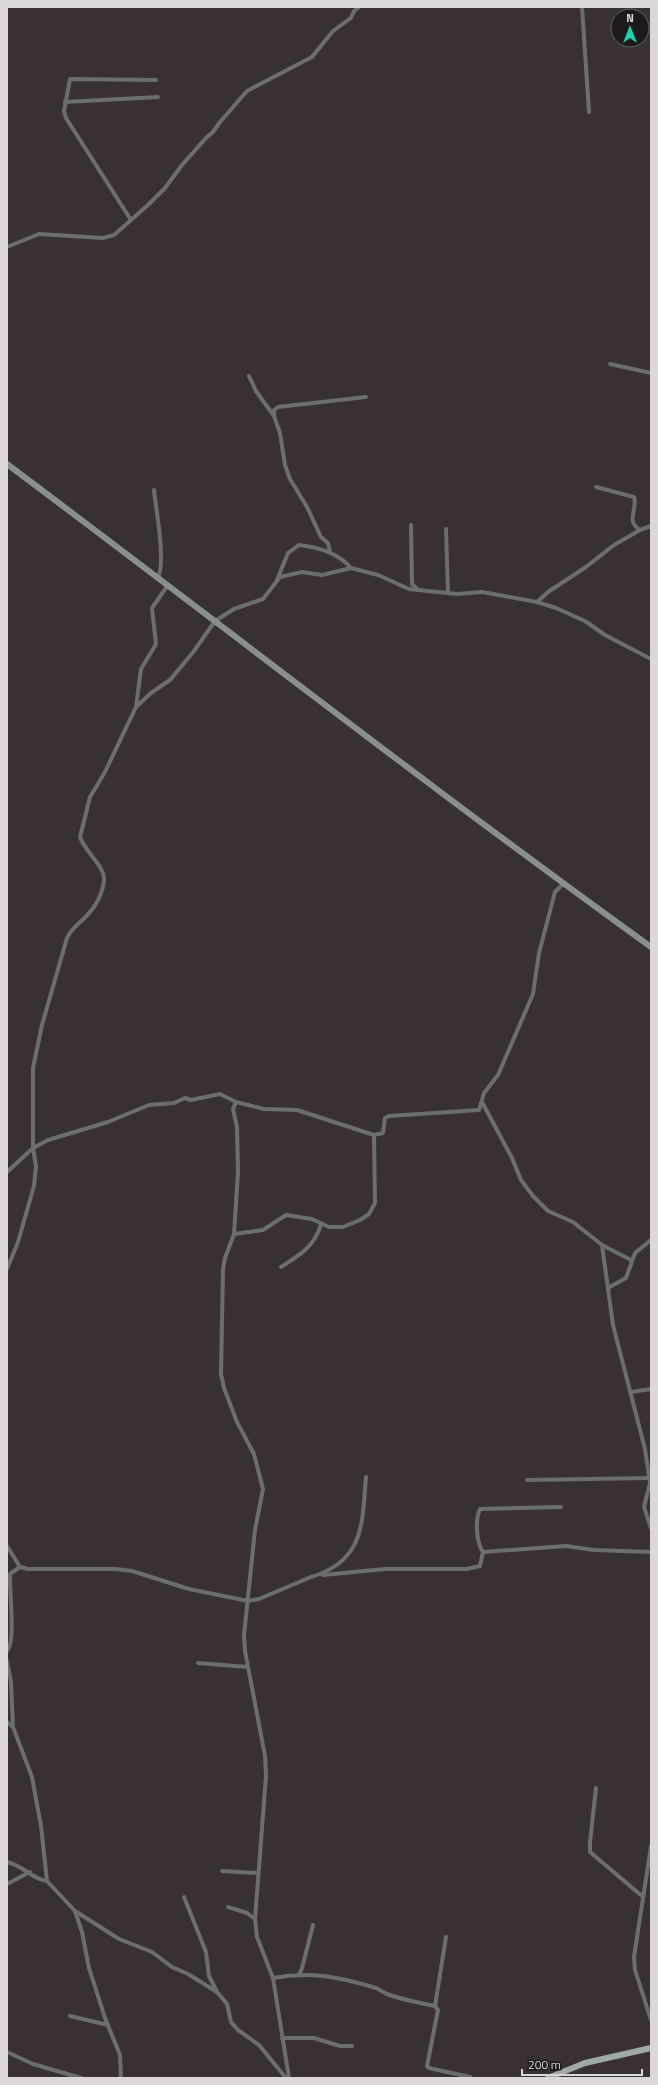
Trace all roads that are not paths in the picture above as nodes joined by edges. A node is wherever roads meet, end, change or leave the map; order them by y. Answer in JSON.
{"nodes":[{"id":1,"x":359,"y":7,"type":"edge"},
{"id":2,"x":582,"y":7,"type":"edge"},
{"id":3,"x":156,"y":80,"type":"dead end"},
{"id":4,"x":158,"y":97,"type":"dead end"},
{"id":5,"x":66,"y":102,"type":"junction"},
{"id":6,"x":589,"y":112,"type":"dead end"},
{"id":7,"x":130,"y":220,"type":"junction"},
{"id":8,"x":7,"y":247,"type":"edge"},
{"id":9,"x":610,"y":364,"type":"dead end"},
{"id":10,"x":651,"y":373,"type":"edge"},
{"id":11,"x":249,"y":376,"type":"dead end"},
{"id":12,"x":366,"y":397,"type":"dead end"},
{"id":13,"x":274,"y":416,"type":"junction"},
{"id":14,"x":7,"y":464,"type":"edge"},
{"id":15,"x":596,"y":488,"type":"dead end"},
{"id":16,"x":154,"y":490,"type":"dead end"},
{"id":17,"x":411,"y":525,"type":"dead end"},
{"id":18,"x":651,"y":526,"type":"edge"},
{"id":19,"x":446,"y":529,"type":"dead end"},
{"id":20,"x":640,"y":530,"type":"junction"},
{"id":21,"x":330,"y":552,"type":"junction"},
{"id":22,"x":351,"y":568,"type":"junction"},
{"id":23,"x":158,"y":577,"type":"junction"},
{"id":24,"x":277,"y":580,"type":"junction"},
{"id":25,"x":168,"y":585,"type":"junction"},
{"id":26,"x":418,"y":590,"type":"junction"},
{"id":27,"x":448,"y":593,"type":"junction"},
{"id":28,"x":538,"y":602,"type":"junction"},
{"id":29,"x":215,"y":621,"type":"junction"},
{"id":30,"x":651,"y":660,"type":"edge"},
{"id":31,"x":136,"y":707,"type":"junction"},
{"id":32,"x":563,"y":884,"type":"junction"},
{"id":33,"x":651,"y":947,"type":"edge"},
{"id":34,"x":236,"y":1102,"type":"junction"},
{"id":35,"x":482,"y":1102,"type":"junction"},
{"id":36,"x":374,"y":1135,"type":"junction"},
{"id":37,"x":33,"y":1148,"type":"junction"},
{"id":38,"x":7,"y":1172,"type":"edge"},
{"id":39,"x":321,"y":1224,"type":"junction"},
{"id":40,"x":234,"y":1234,"type":"junction"},
{"id":41,"x":651,"y":1240,"type":"edge"},
{"id":42,"x":602,"y":1245,"type":"junction"},
{"id":43,"x":632,"y":1260,"type":"junction"},
{"id":44,"x":281,"y":1267,"type":"dead end"},
{"id":45,"x":7,"y":1269,"type":"edge"},
{"id":46,"x":608,"y":1288,"type":"junction"},
{"id":47,"x":651,"y":1389,"type":"edge"},
{"id":48,"x":631,"y":1392,"type":"junction"},
{"id":49,"x":366,"y":1477,"type":"dead end"},
{"id":50,"x":650,"y":1478,"type":"edge"},
{"id":51,"x":528,"y":1480,"type":"dead end"},
{"id":52,"x":561,"y":1507,"type":"dead end"},
{"id":53,"x":651,"y":1528,"type":"edge"},
{"id":54,"x":7,"y":1546,"type":"edge"},
{"id":55,"x":483,"y":1552,"type":"junction"},
{"id":56,"x":651,"y":1552,"type":"edge"},
{"id":57,"x":20,"y":1566,"type":"junction"},
{"id":58,"x":8,"y":1574,"type":"edge"},
{"id":59,"x":320,"y":1575,"type":"junction"},
{"id":60,"x":248,"y":1601,"type":"junction"},
{"id":61,"x":7,"y":1651,"type":"edge"},
{"id":62,"x":7,"y":1660,"type":"edge"},
{"id":63,"x":198,"y":1663,"type":"dead end"},
{"id":64,"x":248,"y":1667,"type":"junction"},
{"id":65,"x":7,"y":1722,"type":"edge"},
{"id":66,"x":12,"y":1727,"type":"junction"},
{"id":67,"x":596,"y":1788,"type":"dead end"},
{"id":68,"x":651,"y":1846,"type":"edge"},
{"id":69,"x":7,"y":1862,"type":"edge"},
{"id":70,"x":222,"y":1871,"type":"dead end"},
{"id":71,"x":30,"y":1872,"type":"junction"},
{"id":72,"x":258,"y":1873,"type":"junction"},
{"id":73,"x":47,"y":1881,"type":"junction"},
{"id":74,"x":7,"y":1884,"type":"edge"},
{"id":75,"x":642,"y":1896,"type":"junction"},
{"id":76,"x":184,"y":1897,"type":"dead end"},
{"id":77,"x":228,"y":1907,"type":"dead end"},
{"id":78,"x":75,"y":1911,"type":"junction"},
{"id":79,"x":255,"y":1919,"type":"junction"},
{"id":80,"x":313,"y":1925,"type":"dead end"},
{"id":81,"x":446,"y":1937,"type":"dead end"},
{"id":82,"x":299,"y":1975,"type":"junction"},
{"id":83,"x":273,"y":1978,"type":"junction"},
{"id":84,"x":217,"y":1992,"type":"junction"},
{"id":85,"x":435,"y":2006,"type":"junction"},
{"id":86,"x":70,"y":2016,"type":"dead end"},
{"id":87,"x":651,"y":2020,"type":"edge"},
{"id":88,"x":108,"y":2025,"type":"junction"},
{"id":89,"x":282,"y":2038,"type":"junction"},
{"id":90,"x":352,"y":2046,"type":"dead end"},
{"id":91,"x":651,"y":2048,"type":"edge"},
{"id":92,"x":7,"y":2052,"type":"edge"},
{"id":93,"x":470,"y":2077,"type":"edge"},
{"id":94,"x":81,"y":2078,"type":"edge"},
{"id":95,"x":120,"y":2078,"type":"edge"},
{"id":96,"x":286,"y":2078,"type":"edge"},
{"id":97,"x":289,"y":2078,"type":"edge"},
{"id":98,"x":548,"y":2078,"type":"edge"}],
"edges":[{"from":1,"to":7,"type":"street"},
{"from":2,"to":6,"type":"street"},
{"from":3,"to":5,"type":"street"},
{"from":4,"to":5,"type":"street"},
{"from":5,"to":7,"type":"street"},
{"from":7,"to":8,"type":"street"},
{"from":9,"to":10,"type":"street"},
{"from":11,"to":13,"type":"street"},
{"from":12,"to":13,"type":"street"},
{"from":13,"to":21,"type":"street"},
{"from":14,"to":23,"type":"street"},
{"from":15,"to":20,"type":"street"},
{"from":16,"to":23,"type":"street"},
{"from":17,"to":26,"type":"street"},
{"from":18,"to":20,"type":"street"},
{"from":19,"to":27,"type":"street"},
{"from":20,"to":28,"type":"street"},
{"from":21,"to":22,"type":"street"},
{"from":21,"to":24,"type":"street"},
{"from":22,"to":24,"type":"street"},
{"from":22,"to":26,"type":"street"},
{"from":23,"to":25,"type":"street"},
{"from":24,"to":29,"type":"street"},
{"from":25,"to":29,"type":"street"},
{"from":25,"to":31,"type":"street"},
{"from":26,"to":27,"type":"street"},
{"from":27,"to":28,"type":"street"},
{"from":28,"to":30,"type":"street"},
{"from":29,"to":31,"type":"street"},
{"from":29,"to":32,"type":"street"},
{"from":31,"to":37,"type":"street"},
{"from":32,"to":33,"type":"street"},
{"from":32,"to":35,"type":"street"},
{"from":34,"to":36,"type":"street"},
{"from":34,"to":37,"type":"street"},
{"from":34,"to":40,"type":"street"},
{"from":35,"to":36,"type":"street"},
{"from":35,"to":42,"type":"street"},
{"from":36,"to":39,"type":"street"},
{"from":37,"to":38,"type":"street"},
{"from":37,"to":45,"type":"street"},
{"from":39,"to":40,"type":"street"},
{"from":39,"to":44,"type":"street"},
{"from":40,"to":60,"type":"street"},
{"from":41,"to":43,"type":"street"},
{"from":42,"to":43,"type":"street"},
{"from":42,"to":46,"type":"street"},
{"from":43,"to":46,"type":"street"},
{"from":46,"to":48,"type":"street"},
{"from":47,"to":48,"type":"street"},
{"from":48,"to":50,"type":"street"},
{"from":49,"to":59,"type":"street"},
{"from":50,"to":51,"type":"street"},
{"from":50,"to":53,"type":"street"},
{"from":52,"to":55,"type":"street"},
{"from":54,"to":57,"type":"street"},
{"from":55,"to":56,"type":"street"},
{"from":55,"to":59,"type":"street"},
{"from":57,"to":58,"type":"street"},
{"from":57,"to":60,"type":"street"},
{"from":58,"to":61,"type":"street"},
{"from":59,"to":60,"type":"street"},
{"from":60,"to":64,"type":"street"},
{"from":62,"to":66,"type":"street"},
{"from":63,"to":64,"type":"street"},
{"from":64,"to":72,"type":"street"},
{"from":65,"to":66,"type":"street"},
{"from":66,"to":73,"type":"street"},
{"from":67,"to":75,"type":"street"},
{"from":68,"to":75,"type":"street"},
{"from":69,"to":71,"type":"street"},
{"from":70,"to":72,"type":"street"},
{"from":71,"to":73,"type":"street"},
{"from":71,"to":74,"type":"street"},
{"from":72,"to":79,"type":"street"},
{"from":73,"to":78,"type":"street"},
{"from":75,"to":87,"type":"street"},
{"from":76,"to":84,"type":"street"},
{"from":77,"to":79,"type":"street"},
{"from":78,"to":84,"type":"street"},
{"from":78,"to":88,"type":"street"},
{"from":79,"to":83,"type":"street"},
{"from":80,"to":82,"type":"street"},
{"from":81,"to":85,"type":"street"},
{"from":82,"to":83,"type":"street"},
{"from":82,"to":85,"type":"street"},
{"from":83,"to":89,"type":"street"},
{"from":84,"to":96,"type":"street"},
{"from":85,"to":93,"type":"street"},
{"from":86,"to":88,"type":"street"},
{"from":88,"to":95,"type":"street"},
{"from":89,"to":90,"type":"street"},
{"from":89,"to":97,"type":"street"},
{"from":91,"to":98,"type":"main road"},
{"from":92,"to":94,"type":"street"}]}
